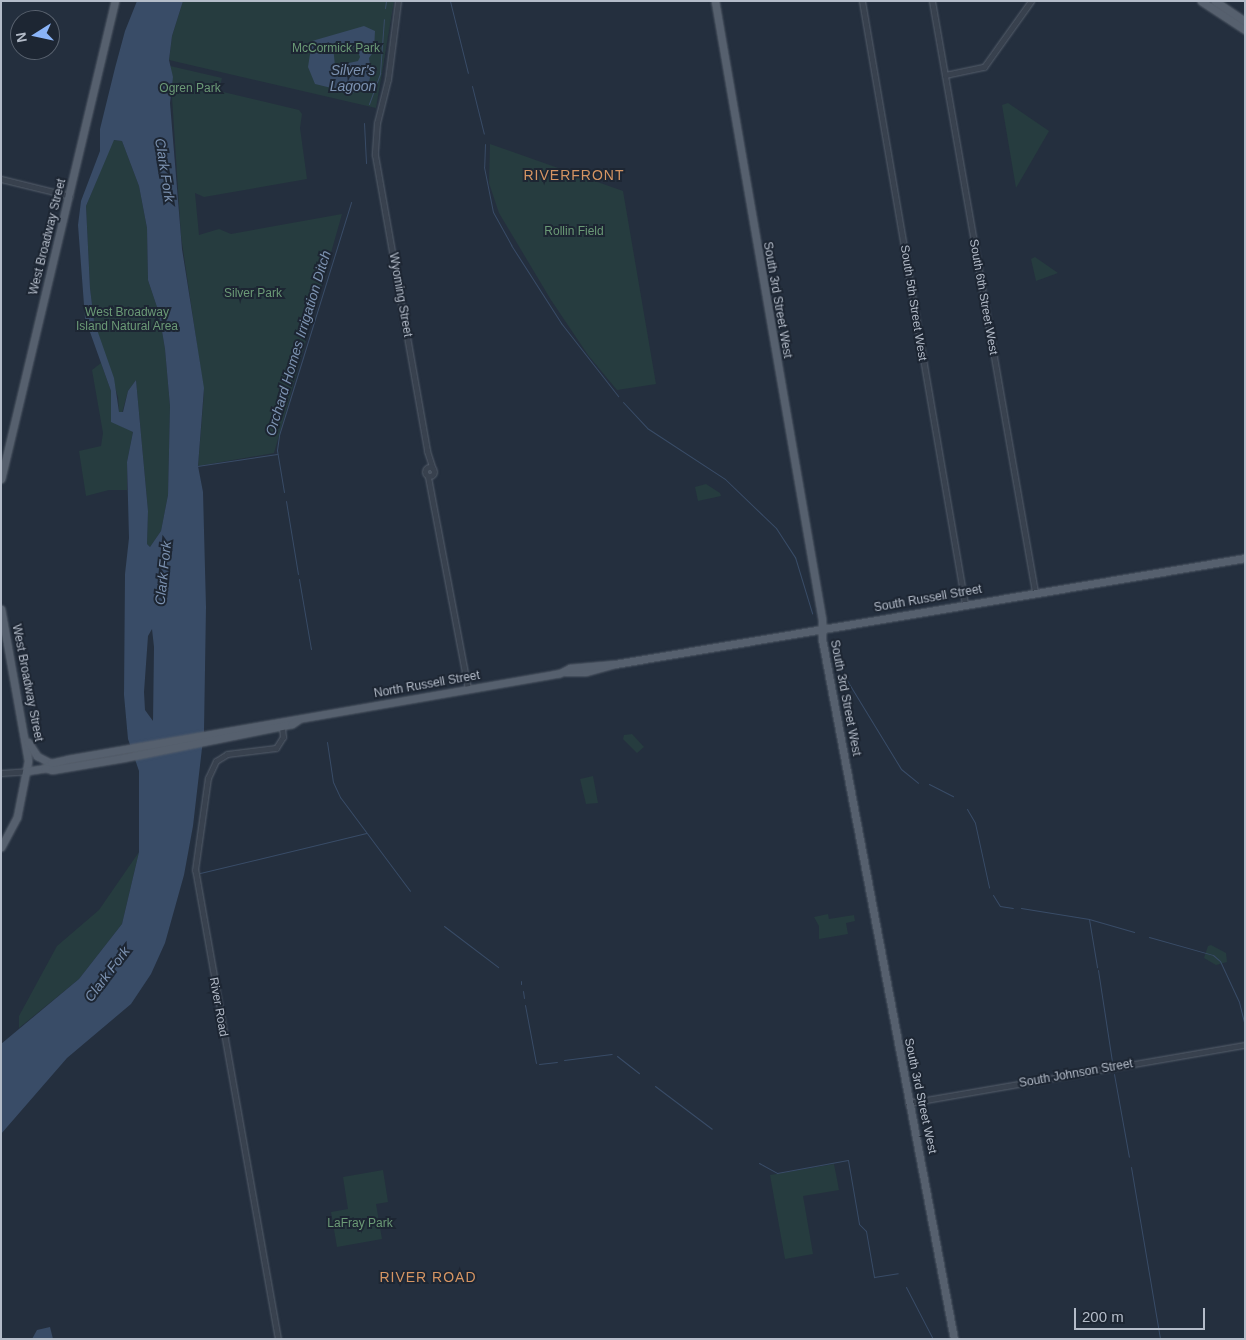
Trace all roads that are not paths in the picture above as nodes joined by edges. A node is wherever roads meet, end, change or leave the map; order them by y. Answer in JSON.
{"nodes":[{"id":1,"x":115,"y":1,"type":"edge"},
{"id":2,"x":398,"y":1,"type":"edge"},
{"id":3,"x":715,"y":1,"type":"edge"},
{"id":4,"x":862,"y":1,"type":"edge"},
{"id":5,"x":932,"y":1,"type":"edge"},
{"id":6,"x":1032,"y":1,"type":"edge"},
{"id":7,"x":1201,"y":1,"type":"edge"},
{"id":8,"x":1215,"y":1,"type":"edge"},
{"id":9,"x":1241,"y":22,"type":"edge"},
{"id":10,"x":1245,"y":30,"type":"edge"},
{"id":11,"x":945,"y":74,"type":"junction"},
{"id":12,"x":1,"y":180,"type":"edge"},
{"id":13,"x":70,"y":196,"type":"junction"},
{"id":14,"x":427,"y":451,"type":"junction"},
{"id":15,"x":433,"y":469,"type":"junction"},
{"id":16,"x":426,"y":470,"type":"junction"},
{"id":17,"x":431,"y":476,"type":"junction"},
{"id":18,"x":1,"y":479,"type":"edge"},
{"id":19,"x":1245,"y":558,"type":"edge"},
{"id":20,"x":1035,"y":592,"type":"junction"},
{"id":21,"x":965,"y":604,"type":"junction"},
{"id":22,"x":1,"y":609,"type":"edge"},
{"id":23,"x":823,"y":632,"type":"junction"},
{"id":24,"x":615,"y":664,"type":"junction"},
{"id":25,"x":563,"y":673,"type":"junction"},
{"id":26,"x":468,"y":689,"type":"junction"},
{"id":27,"x":298,"y":720,"type":"junction"},
{"id":28,"x":282,"y":726,"type":"junction"},
{"id":29,"x":26,"y":738,"type":"junction"},
{"id":30,"x":122,"y":754,"type":"junction"},
{"id":31,"x":48,"y":765,"type":"junction"},
{"id":32,"x":27,"y":771,"type":"junction"},
{"id":33,"x":1,"y":773,"type":"edge"},
{"id":34,"x":1,"y":847,"type":"edge"},
{"id":35,"x":1245,"y":1045,"type":"edge"},
{"id":36,"x":908,"y":1103,"type":"junction"},
{"id":37,"x":278,"y":1339,"type":"edge"},
{"id":38,"x":954,"y":1339,"type":"edge"}],
"edges":[{"from":1,"to":13,"type":"main road","name":"West Broadway Street"},
{"from":2,"to":14,"type":"street","name":"Wyoming Street"},
{"from":3,"to":23,"type":"main road","name":"South 3rd Street West"},
{"from":4,"to":21,"type":"street","name":"South 5th Street West"},
{"from":5,"to":11,"type":"street","name":"South 6th Street West"},
{"from":6,"to":11,"type":"street"},
{"from":7,"to":9,"type":"main road"},
{"from":8,"to":9,"type":"main road"},
{"from":9,"to":10,"type":"main road"},
{"from":11,"to":20,"type":"street","name":"South 6th Street West"},
{"from":12,"to":13,"type":"street"},
{"from":13,"to":18,"type":"main road","name":"West Broadway Street"},
{"from":14,"to":15,"type":"street","name":"Wyoming Street"},
{"from":14,"to":16,"type":"street","name":"Wyoming Street"},
{"from":15,"to":16,"type":"street"},
{"from":15,"to":17,"type":"street","name":"Wyoming Street"},
{"from":16,"to":17,"type":"street","name":"Wyoming Street"},
{"from":17,"to":26,"type":"street"},
{"from":19,"to":20,"type":"main road","name":"South Russell Street"},
{"from":20,"to":21,"type":"main road","name":"South Russell Street"},
{"from":21,"to":23,"type":"main road","name":"South Russell Street"},
{"from":22,"to":29,"type":"main road","name":"West Broadway Street"},
{"from":23,"to":24,"type":"main road","name":"South Russell Street"},
{"from":23,"to":36,"type":"main road","name":"South 3rd Street West"},
{"from":24,"to":25,"type":"main road","name":"South Russell Street"},
{"from":24,"to":25,"type":"main road","name":"South Russell Street"},
{"from":25,"to":26,"type":"main road","name":"North Russell Street"},
{"from":26,"to":27,"type":"main road","name":"North Russell Street"},
{"from":27,"to":28,"type":"main road","name":"North Russell Street"},
{"from":27,"to":30,"type":"main road","name":"North Russell Street"},
{"from":28,"to":30,"type":"main road","name":"North Russell Street"},
{"from":28,"to":37,"type":"street","name":"River Road"},
{"from":29,"to":31,"type":"main road"},
{"from":29,"to":32,"type":"main road","name":"West Broadway Street"},
{"from":30,"to":31,"type":"main road","name":"North Russell Street"},
{"from":31,"to":32,"type":"main road","name":"North Russell Street"},
{"from":32,"to":33,"type":"street","name":"North Russell Street"},
{"from":32,"to":34,"type":"main road","name":"West Broadway Street"},
{"from":35,"to":36,"type":"street","name":"South Johnson Street"},
{"from":36,"to":38,"type":"main road","name":"South 3rd Street West"}]}
